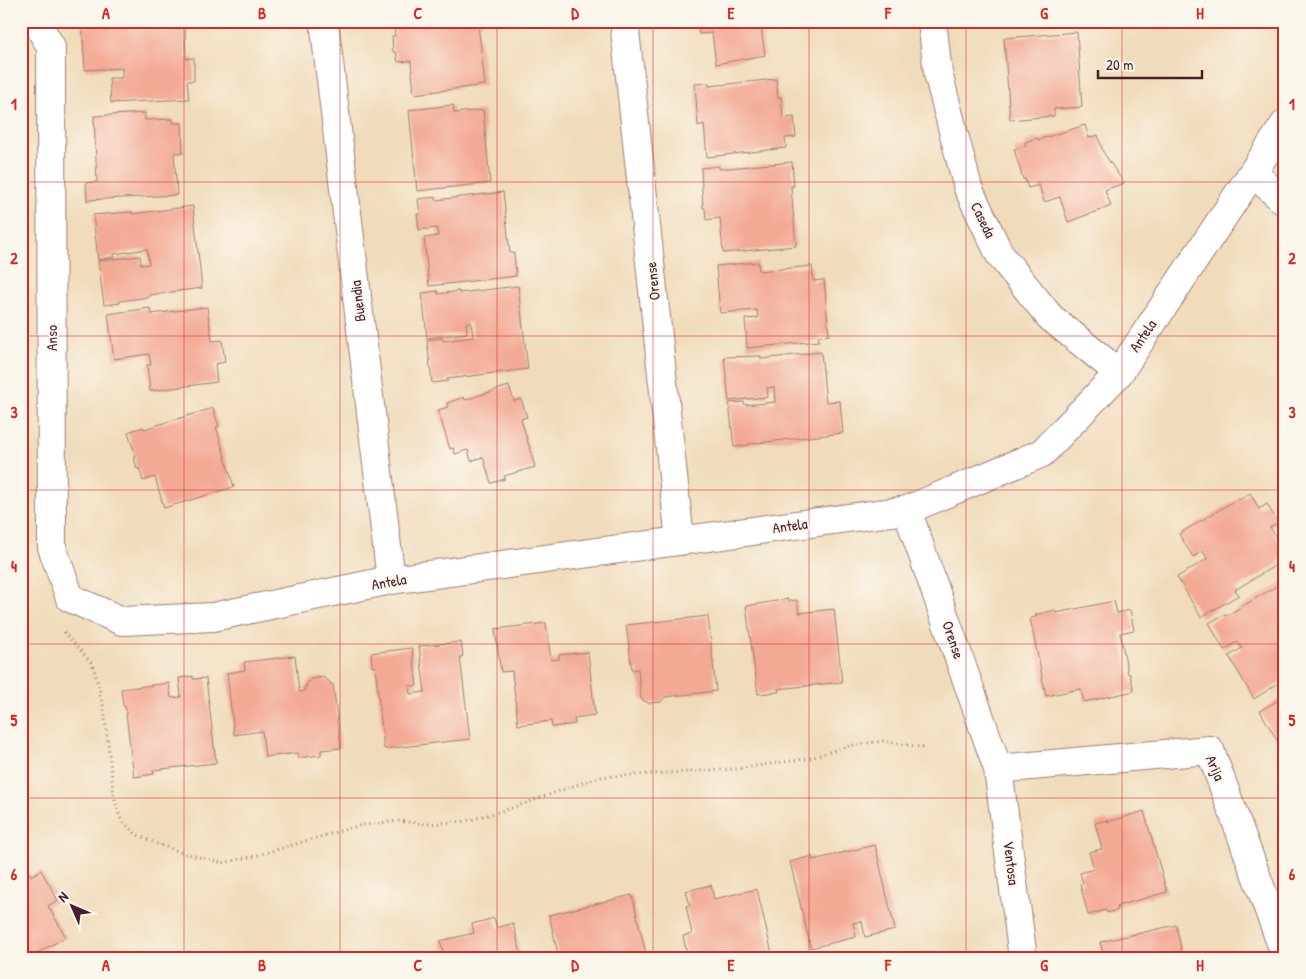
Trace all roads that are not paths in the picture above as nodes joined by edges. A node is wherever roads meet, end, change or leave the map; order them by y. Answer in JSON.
{"nodes":[{"id":1,"x":36,"y":21,"type":"edge"},
{"id":2,"x":324,"y":21,"type":"edge"},
{"id":3,"x":624,"y":21,"type":"edge"},
{"id":4,"x":932,"y":21,"type":"edge"},
{"id":5,"x":1285,"y":124,"type":"edge"},
{"id":6,"x":1253,"y":173,"type":"junction"},
{"id":7,"x":1285,"y":202,"type":"edge"},
{"id":8,"x":1119,"y":373,"type":"junction"},
{"id":9,"x":907,"y":510,"type":"junction"},
{"id":10,"x":680,"y":541,"type":"junction"},
{"id":11,"x":391,"y":580,"type":"junction"},
{"id":12,"x":122,"y":621,"type":"joint"},
{"id":13,"x":998,"y":769,"type":"junction"},
{"id":14,"x":1285,"y":954,"type":"edge"},
{"id":15,"x":1023,"y":958,"type":"edge"}],
"edges":[{"from":1,"to":12,"type":"street","name":"Anso"},
{"from":2,"to":11,"type":"street","name":"Buendia"},
{"from":3,"to":10,"type":"street","name":"Orense"},
{"from":4,"to":8,"type":"street","name":"Caseda"},
{"from":5,"to":6,"type":"street","name":"Antela"},
{"from":6,"to":7,"type":"street"},
{"from":6,"to":8,"type":"street","name":"Antela"},
{"from":8,"to":9,"type":"street","name":"Antela"},
{"from":9,"to":10,"type":"street","name":"Antela"},
{"from":9,"to":13,"type":"street","name":"Orense"},
{"from":10,"to":11,"type":"street","name":"Antela"},
{"from":11,"to":12,"type":"street","name":"Antela"},
{"from":13,"to":14,"type":"street","name":"Arija"},
{"from":13,"to":15,"type":"street","name":"Ventosa"}]}
